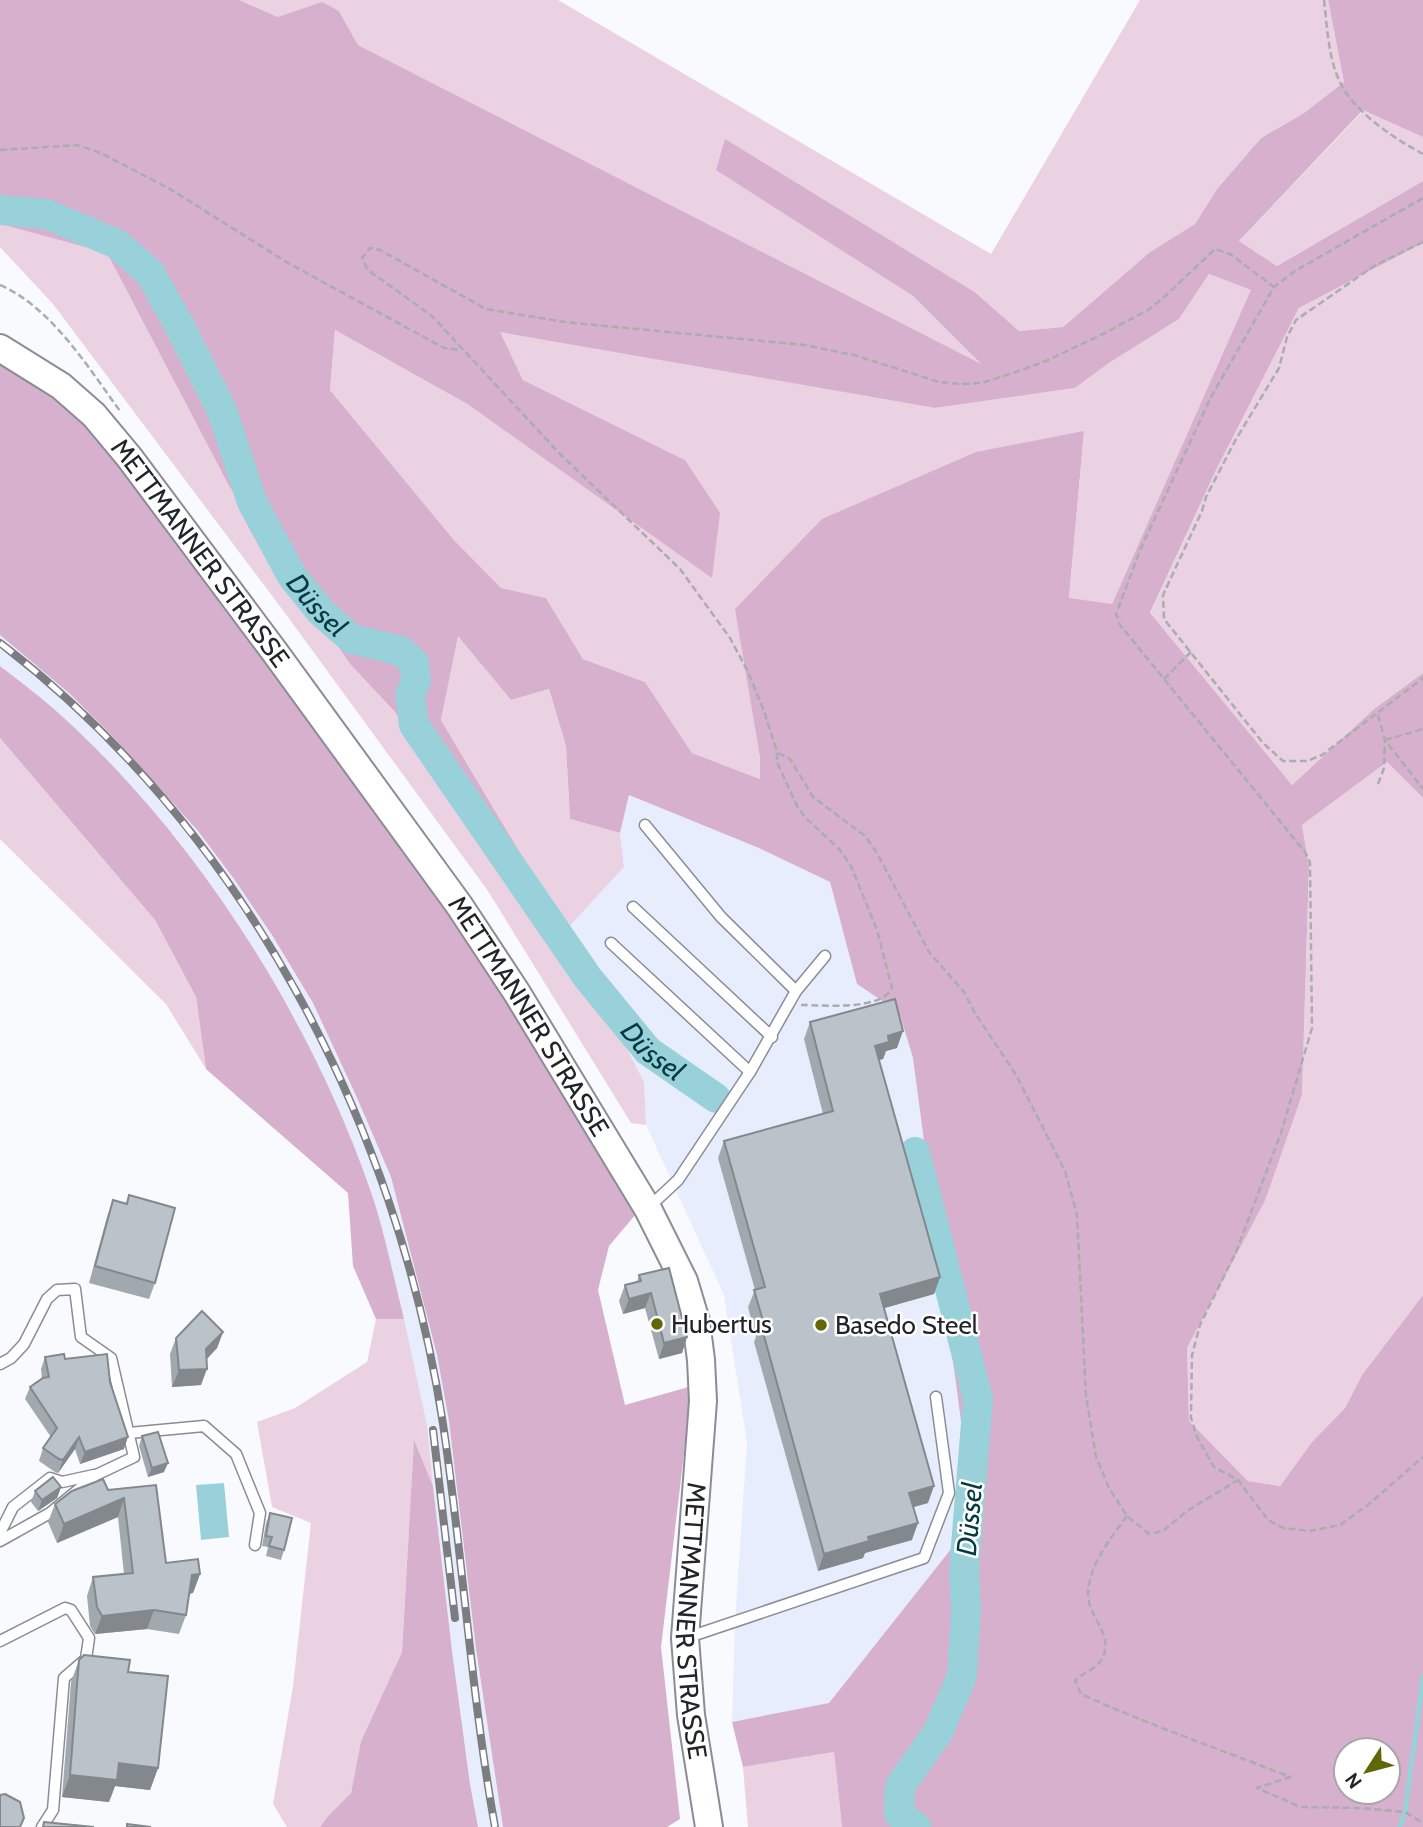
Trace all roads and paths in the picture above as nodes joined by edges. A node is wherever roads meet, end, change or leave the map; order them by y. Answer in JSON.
{"nodes":[{"id":1,"x":1324,"y":0,"type":"edge"},
{"id":2,"x":0,"y":150,"type":"edge"},
{"id":3,"x":1423,"y":154,"type":"edge"},
{"id":4,"x":1423,"y":198,"type":"edge"},
{"id":5,"x":1423,"y":242,"type":"edge"},
{"id":6,"x":0,"y":285,"type":"edge"},
{"id":7,"x":1274,"y":287,"type":"junction"},
{"id":8,"x":0,"y":348,"type":"edge"},
{"id":9,"x":461,"y":350,"type":"junction"},
{"id":10,"x":124,"y":416,"type":"dead end"},
{"id":11,"x":1191,"y":652,"type":"junction"},
{"id":12,"x":1423,"y":678,"type":"edge"},
{"id":13,"x":1163,"y":680,"type":"junction"},
{"id":14,"x":1378,"y":715,"type":"junction"},
{"id":15,"x":1423,"y":729,"type":"edge"},
{"id":16,"x":1385,"y":740,"type":"junction"},
{"id":17,"x":777,"y":752,"type":"junction"},
{"id":18,"x":1378,"y":785,"type":"dead end"},
{"id":19,"x":1423,"y":789,"type":"edge"},
{"id":20,"x":645,"y":825,"type":"dead end"},
{"id":21,"x":633,"y":907,"type":"dead end"},
{"id":22,"x":611,"y":943,"type":"dead end"},
{"id":23,"x":825,"y":956,"type":"dead end"},
{"id":24,"x":796,"y":991,"type":"junction"},
{"id":25,"x":786,"y":1006,"type":"junction"},
{"id":26,"x":772,"y":1037,"type":"junction"},
{"id":27,"x":750,"y":1072,"type":"junction"},
{"id":28,"x":648,"y":1209,"type":"junction"},
{"id":29,"x":0,"y":1364,"type":"edge"},
{"id":30,"x":936,"y":1397,"type":"dead end"},
{"id":31,"x":129,"y":1433,"type":"junction"},
{"id":32,"x":1423,"y":1457,"type":"edge"},
{"id":33,"x":96,"y":1475,"type":"junction"},
{"id":34,"x":1238,"y":1480,"type":"junction"},
{"id":35,"x":1127,"y":1516,"type":"junction"},
{"id":36,"x":0,"y":1533,"type":"edge"},
{"id":37,"x":0,"y":1541,"type":"edge"},
{"id":38,"x":255,"y":1545,"type":"dead end"},
{"id":39,"x":685,"y":1638,"type":"junction"},
{"id":40,"x":0,"y":1641,"type":"edge"},
{"id":41,"x":1423,"y":1823,"type":"edge"},
{"id":42,"x":42,"y":1827,"type":"edge"},
{"id":43,"x":709,"y":1827,"type":"edge"}],
"edges":[{"from":1,"to":3,"type":"path"},
{"from":2,"to":9,"type":"path"},
{"from":4,"to":7,"type":"path"},
{"from":5,"to":11,"type":"path"},
{"from":6,"to":10,"type":"path"},
{"from":7,"to":9,"type":"path"},
{"from":7,"to":13,"type":"path"},
{"from":8,"to":28,"type":"main road","name":"METTMANNER STRASSE"},
{"from":9,"to":17,"type":"path"},
{"from":11,"to":13,"type":"path"},
{"from":11,"to":14,"type":"path"},
{"from":12,"to":14,"type":"path"},
{"from":13,"to":34,"type":"path"},
{"from":14,"to":16,"type":"path"},
{"from":15,"to":16,"type":"path"},
{"from":16,"to":18,"type":"path"},
{"from":16,"to":19,"type":"path"},
{"from":17,"to":25,"type":"path"},
{"from":17,"to":35,"type":"path"},
{"from":20,"to":24,"type":"lane"},
{"from":21,"to":26,"type":"lane"},
{"from":22,"to":27,"type":"lane"},
{"from":23,"to":24,"type":"lane"},
{"from":24,"to":25,"type":"lane"},
{"from":25,"to":26,"type":"lane"},
{"from":26,"to":27,"type":"lane"},
{"from":27,"to":28,"type":"lane"},
{"from":28,"to":39,"type":"main road","name":"METTMANNER STRASSE"},
{"from":29,"to":31,"type":"lane"},
{"from":30,"to":39,"type":"lane"},
{"from":31,"to":33,"type":"lane"},
{"from":31,"to":38,"type":"lane"},
{"from":32,"to":34,"type":"path"},
{"from":33,"to":36,"type":"lane"},
{"from":33,"to":37,"type":"lane"},
{"from":34,"to":35,"type":"path"},
{"from":35,"to":41,"type":"path"},
{"from":39,"to":43,"type":"main road","name":"METTMANNER STRASSE"},
{"from":40,"to":42,"type":"lane"}]}
